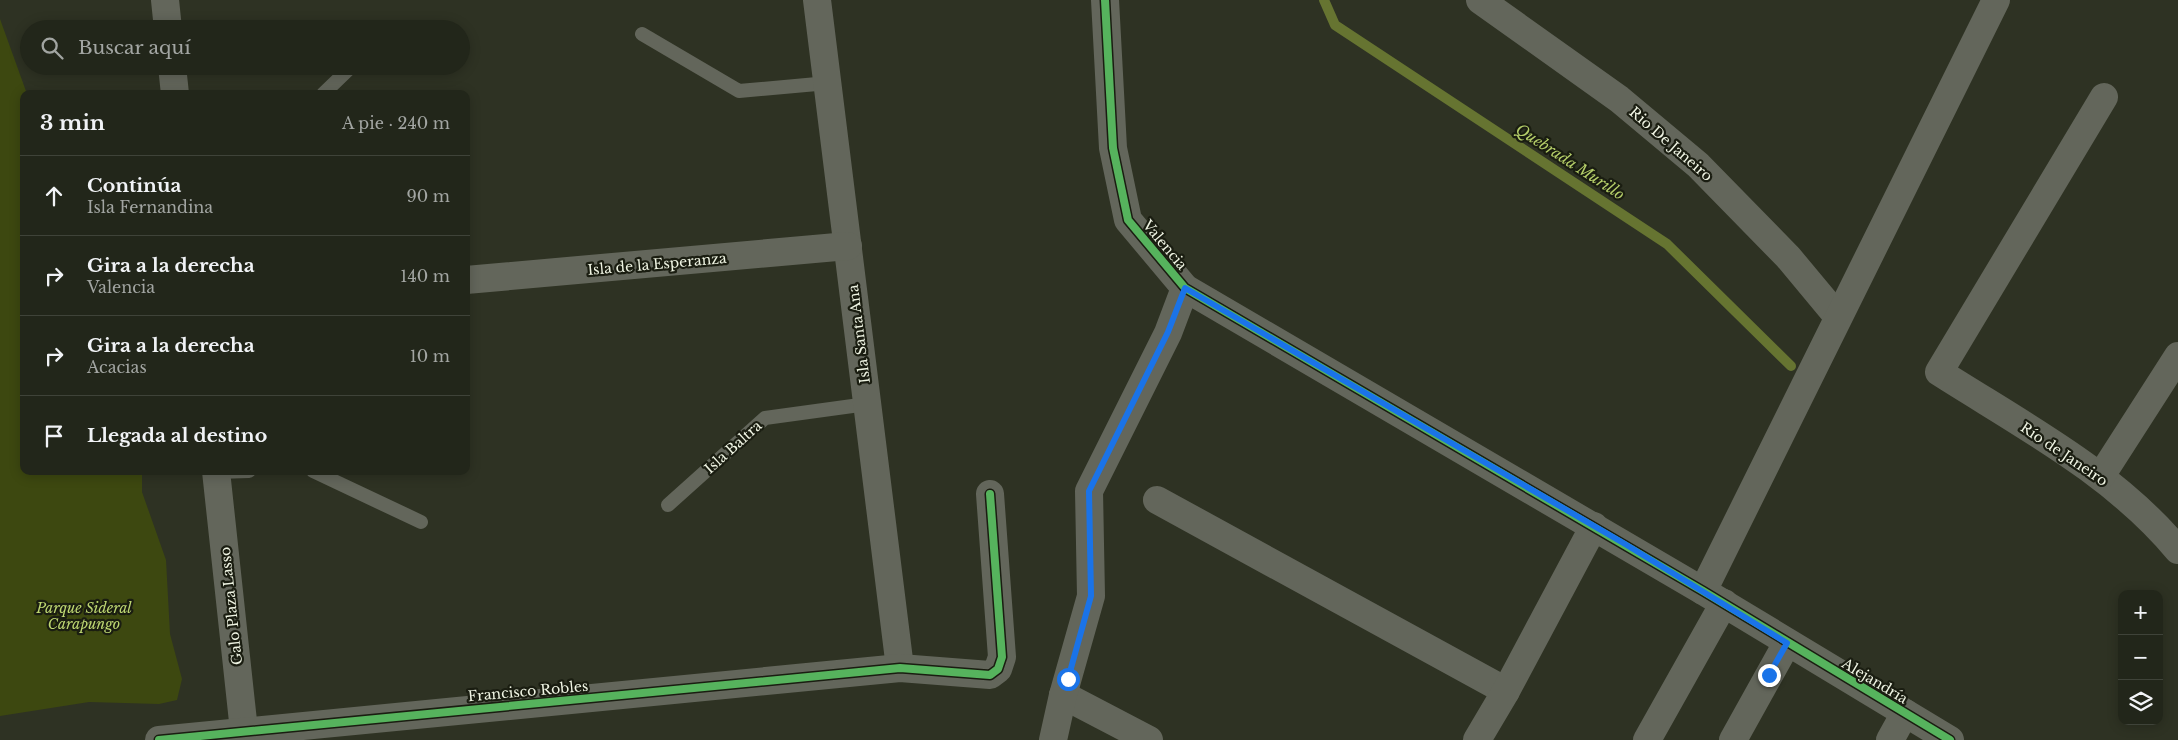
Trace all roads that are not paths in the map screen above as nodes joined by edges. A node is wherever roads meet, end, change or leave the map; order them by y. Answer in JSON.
{"nodes":[{"id":1,"x":165,"y":0,"type":"edge"},
{"id":2,"x":817,"y":0,"type":"edge"},
{"id":3,"x":1104,"y":0,"type":"edge"},
{"id":4,"x":1480,"y":0,"type":"edge"},
{"id":5,"x":1996,"y":0,"type":"edge"},
{"id":6,"x":167,"y":20,"type":"edge"},
{"id":7,"x":642,"y":34,"type":"dead end"},
{"id":8,"x":173,"y":75,"type":"edge"},
{"id":9,"x":343,"y":75,"type":"edge"},
{"id":10,"x":828,"y":83,"type":"junction"},
{"id":11,"x":175,"y":90,"type":"edge"},
{"id":12,"x":327,"y":90,"type":"edge"},
{"id":13,"x":2104,"y":98,"type":"dead end"},
{"id":14,"x":848,"y":246,"type":"junction"},
{"id":15,"x":470,"y":280,"type":"edge"},
{"id":16,"x":1185,"y":288,"type":"junction"},
{"id":17,"x":1838,"y":317,"type":"junction"},
{"id":18,"x":2178,"y":356,"type":"edge"},
{"id":19,"x":867,"y":404,"type":"junction"},
{"id":20,"x":216,"y":475,"type":"edge"},
{"id":21,"x":321,"y":475,"type":"edge"},
{"id":22,"x":2101,"y":476,"type":"junction"},
{"id":23,"x":990,"y":494,"type":"dead end"},
{"id":24,"x":1156,"y":500,"type":"dead end"},
{"id":25,"x":668,"y":505,"type":"dead end"},
{"id":26,"x":421,"y":522,"type":"dead end"},
{"id":27,"x":1594,"y":526,"type":"junction"},
{"id":28,"x":2178,"y":550,"type":"edge"},
{"id":29,"x":1713,"y":597,"type":"junction"},
{"id":30,"x":1787,"y":643,"type":"junction"},
{"id":31,"x":900,"y":668,"type":"junction"},
{"id":32,"x":1506,"y":691,"type":"junction"},
{"id":33,"x":1063,"y":695,"type":"junction"},
{"id":34,"x":1905,"y":713,"type":"junction"},
{"id":35,"x":245,"y":736,"type":"edge"},
{"id":36,"x":159,"y":740,"type":"edge"},
{"id":37,"x":1053,"y":740,"type":"edge"},
{"id":38,"x":1149,"y":740,"type":"edge"},
{"id":39,"x":1477,"y":740,"type":"edge"},
{"id":40,"x":1647,"y":740,"type":"edge"},
{"id":41,"x":1732,"y":740,"type":"edge"},
{"id":42,"x":1890,"y":740,"type":"edge"},
{"id":43,"x":1950,"y":740,"type":"edge"}],
"edges":[{"from":1,"to":6,"type":"street"},
{"from":2,"to":10,"type":"street","name":"Isla Santa Ana"},
{"from":3,"to":16,"type":"street","name":"Valencia"},
{"from":4,"to":17,"type":"street","name":"Rio De Janeiro"},
{"from":5,"to":17,"type":"street"},
{"from":7,"to":10,"type":"lane"},
{"from":8,"to":11,"type":"street"},
{"from":9,"to":12,"type":"lane"},
{"from":10,"to":14,"type":"street","name":"Isla Santa Ana"},
{"from":13,"to":22,"type":"street","name":"Río de Janeiro"},
{"from":14,"to":15,"type":"street","name":"Isla de la Esperanza"},
{"from":14,"to":19,"type":"street","name":"Isla Santa Ana"},
{"from":16,"to":27,"type":"street","name":"Valencia"},
{"from":16,"to":33,"type":"street"},
{"from":17,"to":29,"type":"street"},
{"from":18,"to":22,"type":"street"},
{"from":19,"to":25,"type":"lane","name":"Isla Baltra"},
{"from":19,"to":31,"type":"street","name":"Isla Santa Ana"},
{"from":20,"to":35,"type":"street","name":"Galo Plaza Lasso"},
{"from":21,"to":26,"type":"lane"},
{"from":22,"to":28,"type":"street","name":"Río de Janeiro"},
{"from":23,"to":31,"type":"street","name":"Francisco Robles"},
{"from":24,"to":32,"type":"street"},
{"from":27,"to":29,"type":"street","name":"Valencia"},
{"from":27,"to":32,"type":"street"},
{"from":29,"to":30,"type":"street","name":"Valencia"},
{"from":29,"to":40,"type":"street"},
{"from":30,"to":34,"type":"street","name":"Alejandría"},
{"from":30,"to":41,"type":"street"},
{"from":31,"to":35,"type":"street","name":"Francisco Robles"},
{"from":32,"to":39,"type":"street"},
{"from":33,"to":37,"type":"street"},
{"from":33,"to":38,"type":"street"},
{"from":34,"to":42,"type":"street"},
{"from":34,"to":43,"type":"street","name":"Alejandría"},
{"from":35,"to":36,"type":"street","name":"Francisco Robles"}]}
